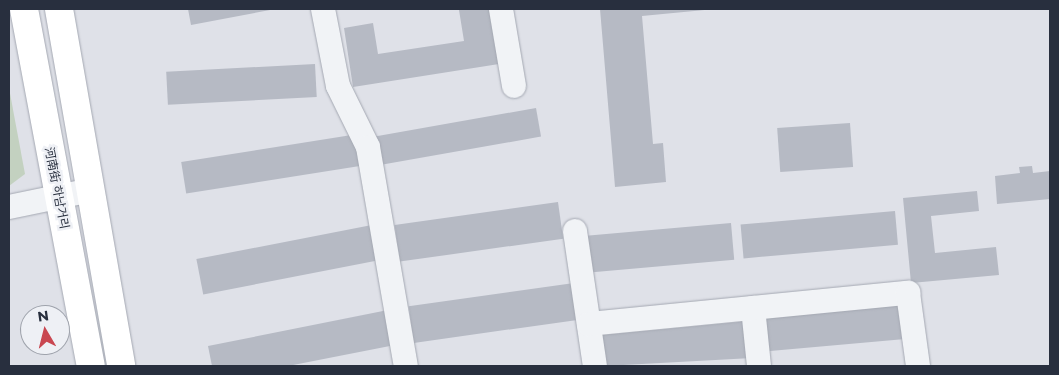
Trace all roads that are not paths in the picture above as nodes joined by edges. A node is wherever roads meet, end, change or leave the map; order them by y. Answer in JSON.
{"nodes":[{"id":1,"x":24,"y":9,"type":"edge"},
{"id":2,"x":59,"y":9,"type":"edge"},
{"id":3,"x":323,"y":9,"type":"edge"},
{"id":4,"x":501,"y":9,"type":"edge"},
{"id":5,"x":514,"y":86,"type":"dead end"},
{"id":6,"x":91,"y":190,"type":"junction"},
{"id":7,"x":58,"y":196,"type":"junction"},
{"id":8,"x":9,"y":206,"type":"edge"},
{"id":9,"x":575,"y":231,"type":"dead end"},
{"id":10,"x":753,"y":308,"type":"junction"},
{"id":11,"x":589,"y":324,"type":"junction"},
{"id":12,"x":91,"y":366,"type":"edge"},
{"id":13,"x":121,"y":366,"type":"edge"},
{"id":14,"x":406,"y":366,"type":"edge"},
{"id":15,"x":595,"y":366,"type":"edge"},
{"id":16,"x":759,"y":366,"type":"edge"},
{"id":17,"x":918,"y":366,"type":"edge"}],
"edges":[{"from":1,"to":7,"type":"main road","name":"河南街 하남거리"},
{"from":2,"to":6,"type":"main road"},
{"from":3,"to":14,"type":"street"},
{"from":4,"to":5,"type":"street"},
{"from":6,"to":7,"type":"street"},
{"from":6,"to":13,"type":"main road"},
{"from":7,"to":8,"type":"street"},
{"from":7,"to":12,"type":"main road","name":"河南街 하남거리"},
{"from":9,"to":11,"type":"street"},
{"from":10,"to":11,"type":"street"},
{"from":10,"to":16,"type":"street"},
{"from":10,"to":17,"type":"street"},
{"from":11,"to":15,"type":"street"}]}
